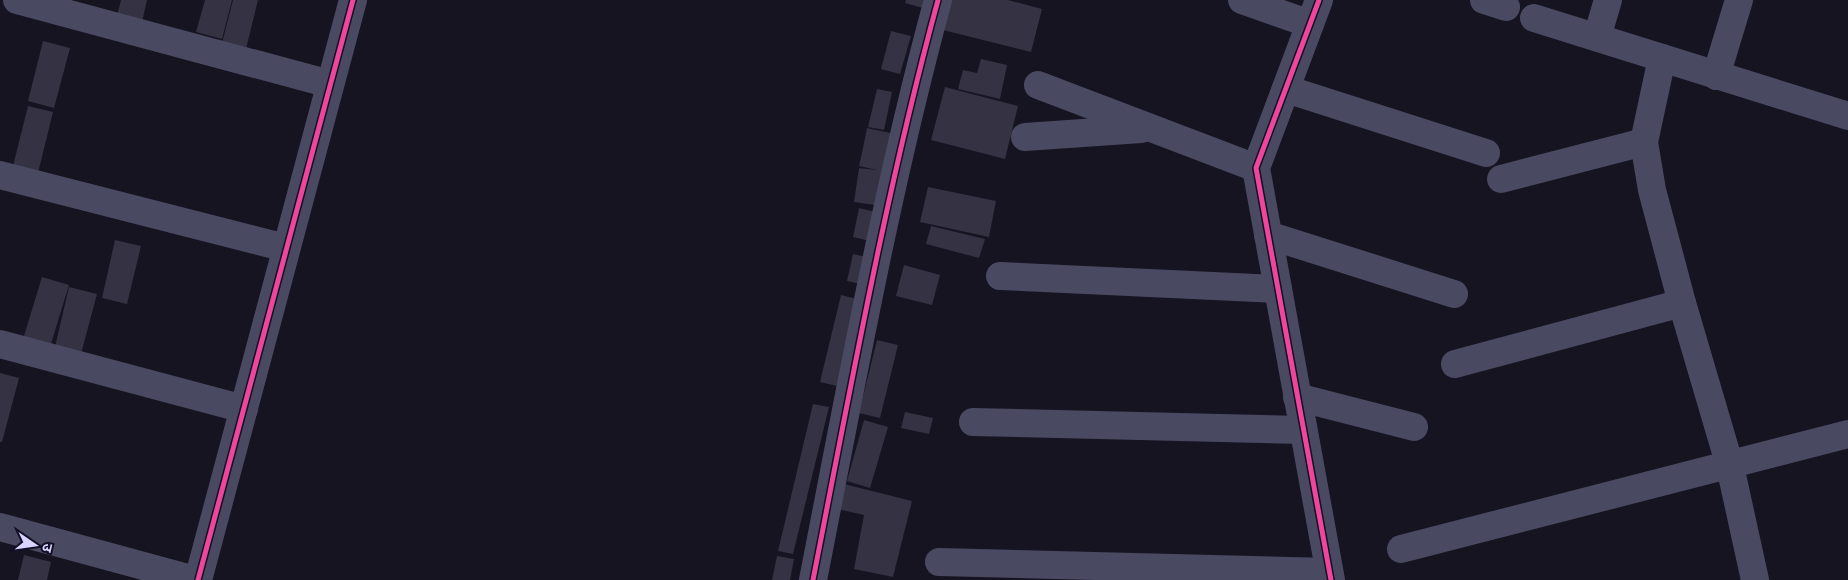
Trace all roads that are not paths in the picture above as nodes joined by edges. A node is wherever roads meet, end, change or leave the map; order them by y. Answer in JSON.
{"nodes":[{"id":1,"x":17,"y":0,"type":"edge"},
{"id":2,"x":353,"y":0,"type":"edge"},
{"id":3,"x":938,"y":0,"type":"edge"},
{"id":4,"x":1242,"y":0,"type":"edge"},
{"id":5,"x":1608,"y":0,"type":"edge"},
{"id":6,"x":1739,"y":0,"type":"edge"},
{"id":7,"x":1315,"y":12,"type":"edge"},
{"id":8,"x":1534,"y":18,"type":"dead end"},
{"id":9,"x":1597,"y":37,"type":"junction"},
{"id":10,"x":1662,"y":58,"type":"junction"},
{"id":11,"x":1716,"y":76,"type":"junction"},
{"id":12,"x":330,"y":84,"type":"junction"},
{"id":13,"x":1038,"y":85,"type":"dead end"},
{"id":14,"x":1286,"y":89,"type":"junction"},
{"id":15,"x":1848,"y":116,"type":"edge"},
{"id":16,"x":1150,"y":128,"type":"junction"},
{"id":17,"x":1025,"y":137,"type":"dead end"},
{"id":18,"x":1644,"y":142,"type":"junction"},
{"id":19,"x":1486,"y":153,"type":"dead end"},
{"id":20,"x":1256,"y":168,"type":"junction"},
{"id":21,"x":0,"y":175,"type":"edge"},
{"id":22,"x":1501,"y":179,"type":"dead end"},
{"id":23,"x":1268,"y":235,"type":"junction"},
{"id":24,"x":286,"y":248,"type":"junction"},
{"id":25,"x":1000,"y":276,"type":"dead end"},
{"id":26,"x":1278,"y":289,"type":"junction"},
{"id":27,"x":1454,"y":294,"type":"dead end"},
{"id":28,"x":1682,"y":303,"type":"junction"},
{"id":29,"x":0,"y":344,"type":"edge"},
{"id":30,"x":1455,"y":364,"type":"dead end"},
{"id":31,"x":1298,"y":397,"type":"junction"},
{"id":32,"x":244,"y":409,"type":"junction"},
{"id":33,"x":973,"y":422,"type":"dead end"},
{"id":34,"x":1414,"y":427,"type":"dead end"},
{"id":35,"x":1303,"y":430,"type":"junction"},
{"id":36,"x":1848,"y":434,"type":"edge"},
{"id":37,"x":1730,"y":466,"type":"junction"},
{"id":38,"x":0,"y":527,"type":"edge"},
{"id":39,"x":1401,"y":549,"type":"dead end"},
{"id":40,"x":938,"y":562,"type":"dead end"},
{"id":41,"x":1330,"y":576,"type":"edge"},
{"id":42,"x":197,"y":580,"type":"edge"},
{"id":43,"x":813,"y":580,"type":"edge"},
{"id":44,"x":1755,"y":580,"type":"edge"}],
"edges":[{"from":1,"to":12,"type":"street"},
{"from":2,"to":12,"type":"street"},
{"from":3,"to":43,"type":"street"},
{"from":4,"to":7,"type":"street"},
{"from":5,"to":9,"type":"street"},
{"from":6,"to":11,"type":"street"},
{"from":7,"to":14,"type":"street"},
{"from":8,"to":9,"type":"street"},
{"from":9,"to":10,"type":"street"},
{"from":10,"to":11,"type":"street"},
{"from":10,"to":18,"type":"street"},
{"from":11,"to":15,"type":"street"},
{"from":12,"to":24,"type":"street"},
{"from":13,"to":16,"type":"street"},
{"from":14,"to":19,"type":"street"},
{"from":14,"to":20,"type":"street"},
{"from":16,"to":17,"type":"street"},
{"from":16,"to":20,"type":"street"},
{"from":18,"to":22,"type":"street"},
{"from":18,"to":28,"type":"street"},
{"from":20,"to":23,"type":"street"},
{"from":21,"to":24,"type":"street"},
{"from":23,"to":26,"type":"street"},
{"from":23,"to":27,"type":"street"},
{"from":24,"to":32,"type":"street"},
{"from":25,"to":26,"type":"street"},
{"from":26,"to":31,"type":"street"},
{"from":28,"to":30,"type":"street"},
{"from":28,"to":37,"type":"street"},
{"from":29,"to":32,"type":"street"},
{"from":31,"to":34,"type":"street"},
{"from":31,"to":35,"type":"street"},
{"from":32,"to":42,"type":"street"},
{"from":33,"to":35,"type":"street"},
{"from":35,"to":41,"type":"street"},
{"from":36,"to":37,"type":"street"},
{"from":37,"to":39,"type":"street"},
{"from":37,"to":44,"type":"street"},
{"from":38,"to":42,"type":"street"},
{"from":40,"to":41,"type":"street"}]}
